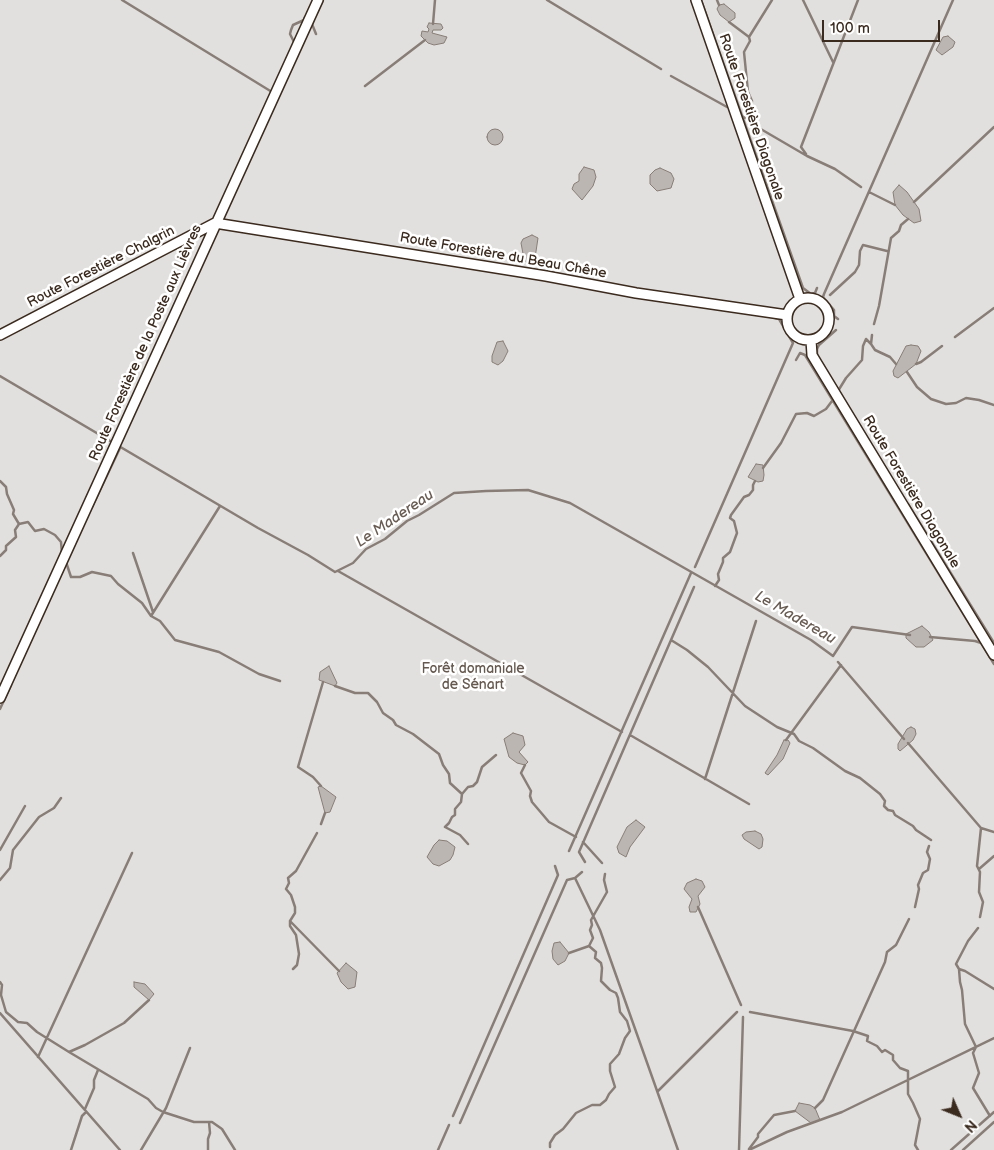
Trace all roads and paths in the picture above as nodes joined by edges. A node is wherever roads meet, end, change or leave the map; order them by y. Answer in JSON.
{"nodes":[{"id":1,"x":318,"y":0,"type":"edge"},
{"id":2,"x":696,"y":0,"type":"edge"},
{"id":3,"x":215,"y":223,"type":"junction"},
{"id":4,"x":800,"y":299,"type":"junction"},
{"id":5,"x":787,"y":315,"type":"junction"},
{"id":6,"x":0,"y":335,"type":"edge"},
{"id":7,"x":811,"y":340,"type":"junction"},
{"id":8,"x":994,"y":655,"type":"edge"},
{"id":9,"x":0,"y":698,"type":"edge"}],
"edges":[{"from":1,"to":3,"type":"street","name":"Route Forestière de la Poste aux Lièvres"},
{"from":2,"to":4,"type":"street","name":"Route Forestière Diagonale"},
{"from":3,"to":5,"type":"street","name":"Route Forestière du Beau Chêne"},
{"from":3,"to":6,"type":"street","name":"Route Forestière Chalgrin"},
{"from":3,"to":9,"type":"street","name":"Route Forestière de la Poste aux Lièvres"},
{"from":4,"to":5,"type":"street"},
{"from":4,"to":7,"type":"street"},
{"from":5,"to":7,"type":"street"},
{"from":7,"to":8,"type":"street","name":"Route Forestière Diagonale"}]}
